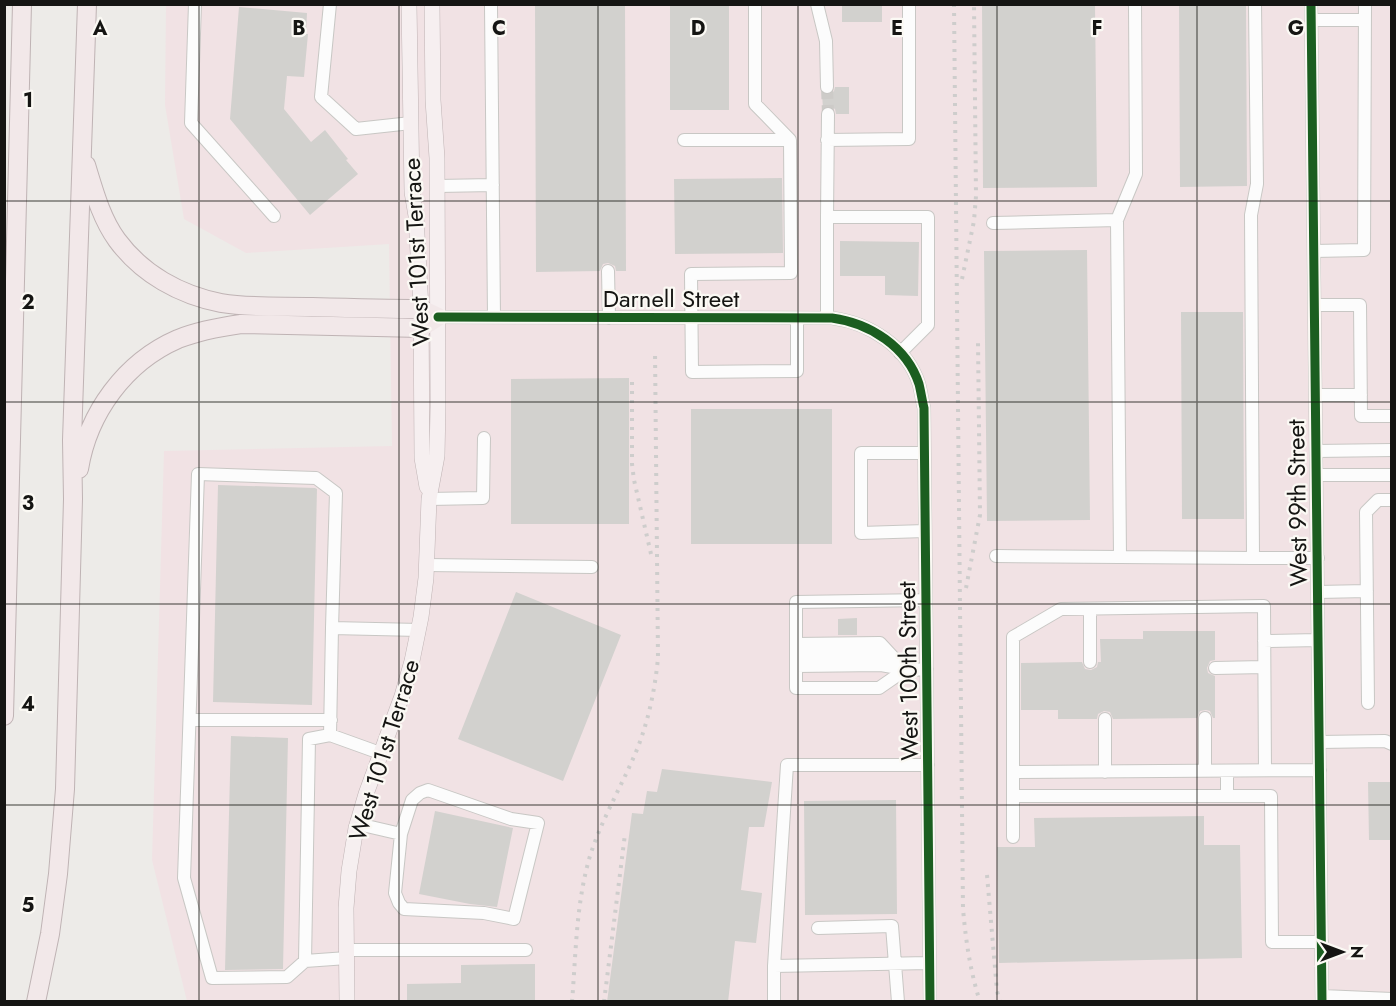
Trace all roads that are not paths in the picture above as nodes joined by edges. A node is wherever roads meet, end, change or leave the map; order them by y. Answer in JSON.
{"nodes":[{"id":1,"x":22,"y":4,"type":"edge"},
{"id":2,"x":87,"y":4,"type":"edge"},
{"id":3,"x":195,"y":4,"type":"edge"},
{"id":4,"x":330,"y":4,"type":"edge"},
{"id":5,"x":409,"y":4,"type":"edge"},
{"id":6,"x":432,"y":4,"type":"edge"},
{"id":7,"x":755,"y":4,"type":"edge"},
{"id":8,"x":817,"y":4,"type":"edge"},
{"id":9,"x":909,"y":4,"type":"edge"},
{"id":10,"x":1135,"y":4,"type":"edge"},
{"id":11,"x":1255,"y":4,"type":"edge"},
{"id":12,"x":1311,"y":4,"type":"edge"},
{"id":13,"x":1365,"y":4,"type":"edge"},
{"id":14,"x":491,"y":6,"type":"edge"},
{"id":15,"x":1311,"y":20,"type":"junction"},
{"id":16,"x":1364,"y":20,"type":"junction"},
{"id":17,"x":827,"y":87,"type":"tunnel mouth"},
{"id":18,"x":828,"y":114,"type":"tunnel mouth"},
{"id":19,"x":411,"y":123,"type":"junction"},
{"id":20,"x":684,"y":140,"type":"dead end"},
{"id":21,"x":790,"y":140,"type":"junction"},
{"id":22,"x":827,"y":140,"type":"junction"},
{"id":23,"x":82,"y":155,"type":"junction"},
{"id":24,"x":493,"y":185,"type":"junction"},
{"id":25,"x":438,"y":186,"type":"junction"},
{"id":26,"x":274,"y":216,"type":"dead end"},
{"id":27,"x":827,"y":217,"type":"junction"},
{"id":28,"x":1117,"y":220,"type":"junction"},
{"id":29,"x":993,"y":223,"type":"dead end"},
{"id":30,"x":1314,"y":250,"type":"junction"},
{"id":31,"x":608,"y":271,"type":"dead end"},
{"id":32,"x":1315,"y":305,"type":"junction"},
{"id":33,"x":422,"y":309,"type":"junction"},
{"id":34,"x":438,"y":317,"type":"junction"},
{"id":35,"x":494,"y":317,"type":"junction"},
{"id":36,"x":609,"y":318,"type":"junction"},
{"id":37,"x":691,"y":318,"type":"junction"},
{"id":38,"x":797,"y":318,"type":"junction"},
{"id":39,"x":827,"y":318,"type":"junction"},
{"id":40,"x":421,"y":328,"type":"junction"},
{"id":41,"x":898,"y":350,"type":"junction"},
{"id":42,"x":1316,"y":395,"type":"junction"},
{"id":43,"x":1361,"y":395,"type":"junction"},
{"id":44,"x":1392,"y":416,"type":"edge"},
{"id":45,"x":484,"y":438,"type":"dead end"},
{"id":46,"x":1392,"y":450,"type":"edge"},
{"id":47,"x":1316,"y":451,"type":"junction"},
{"id":48,"x":924,"y":453,"type":"junction"},
{"id":49,"x":1317,"y":475,"type":"junction"},
{"id":50,"x":1392,"y":475,"type":"edge"},
{"id":51,"x":74,"y":499,"type":"junction"},
{"id":52,"x":429,"y":499,"type":"junction"},
{"id":53,"x":1392,"y":500,"type":"edge"},
{"id":54,"x":925,"y":531,"type":"junction"},
{"id":55,"x":996,"y":556,"type":"dead end"},
{"id":56,"x":1120,"y":557,"type":"junction"},
{"id":57,"x":1253,"y":558,"type":"junction"},
{"id":58,"x":1318,"y":558,"type":"junction"},
{"id":59,"x":427,"y":565,"type":"junction"},
{"id":60,"x":592,"y":567,"type":"dead end"},
{"id":61,"x":1366,"y":591,"type":"junction"},
{"id":62,"x":1318,"y":592,"type":"junction"},
{"id":63,"x":926,"y":600,"type":"junction"},
{"id":64,"x":1090,"y":609,"type":"junction"},
{"id":65,"x":332,"y":628,"type":"junction"},
{"id":66,"x":419,"y":630,"type":"junction"},
{"id":67,"x":1318,"y":640,"type":"junction"},
{"id":68,"x":1264,"y":641,"type":"junction"},
{"id":69,"x":796,"y":655,"type":"junction"},
{"id":70,"x":1090,"y":662,"type":"dead end"},
{"id":71,"x":1215,"y":668,"type":"dead end"},
{"id":72,"x":1264,"y":668,"type":"junction"},
{"id":73,"x":927,"y":669,"type":"junction"},
{"id":74,"x":905,"y":670,"type":"junction"},
{"id":75,"x":1368,"y":703,"type":"dead end"},
{"id":76,"x":4,"y":716,"type":"edge"},
{"id":77,"x":1205,"y":718,"type":"dead end"},
{"id":78,"x":1105,"y":719,"type":"dead end"},
{"id":79,"x":190,"y":720,"type":"junction"},
{"id":80,"x":331,"y":720,"type":"junction"},
{"id":81,"x":330,"y":735,"type":"junction"},
{"id":82,"x":1320,"y":742,"type":"junction"},
{"id":83,"x":1392,"y":744,"type":"edge"},
{"id":84,"x":380,"y":753,"type":"junction"},
{"id":85,"x":928,"y":765,"type":"junction"},
{"id":86,"x":1265,"y":770,"type":"junction"},
{"id":87,"x":1320,"y":770,"type":"junction"},
{"id":88,"x":1205,"y":771,"type":"junction"},
{"id":89,"x":1227,"y":771,"type":"junction"},
{"id":90,"x":1013,"y":772,"type":"junction"},
{"id":91,"x":1105,"y":772,"type":"junction"},
{"id":92,"x":1013,"y":796,"type":"junction"},
{"id":93,"x":1227,"y":796,"type":"junction"},
{"id":94,"x":358,"y":824,"type":"junction"},
{"id":95,"x":401,"y":834,"type":"junction"},
{"id":96,"x":1013,"y":837,"type":"dead end"},
{"id":97,"x":818,"y":927,"type":"dead end"},
{"id":98,"x":1322,"y":942,"type":"junction"},
{"id":99,"x":526,"y":950,"type":"dead end"},
{"id":100,"x":347,"y":954,"type":"junction"},
{"id":101,"x":305,"y":961,"type":"junction"},
{"id":102,"x":894,"y":963,"type":"junction"},
{"id":103,"x":930,"y":963,"type":"junction"},
{"id":104,"x":774,"y":966,"type":"junction"},
{"id":105,"x":1322,"y":999,"type":"edge"},
{"id":106,"x":1392,"y":999,"type":"edge"},
{"id":107,"x":36,"y":1002,"type":"edge"},
{"id":108,"x":347,"y":1002,"type":"edge"},
{"id":109,"x":774,"y":1002,"type":"edge"},
{"id":110,"x":898,"y":1002,"type":"edge"},
{"id":111,"x":930,"y":1002,"type":"edge"}],
"edges":[{"from":1,"to":76,"type":"highway"},
{"from":2,"to":23,"type":"highway"},
{"from":3,"to":26,"type":"street"},
{"from":4,"to":19,"type":"street"},
{"from":5,"to":19,"type":"main road","name":"West 101st Terrace"},
{"from":6,"to":25,"type":"main road","name":"West 101st Terrace"},
{"from":7,"to":21,"type":"street"},
{"from":8,"to":17,"type":"street"},
{"from":9,"to":22,"type":"street"},
{"from":10,"to":28,"type":"street"},
{"from":11,"to":57,"type":"street"},
{"from":12,"to":15,"type":"street","name":"West 99th Street"},
{"from":13,"to":16,"type":"street"},
{"from":14,"to":24,"type":"street"},
{"from":15,"to":16,"type":"street"},
{"from":15,"to":30,"type":"street","name":"West 99th Street"},
{"from":16,"to":30,"type":"street"},
{"from":18,"to":22,"type":"street"},
{"from":19,"to":33,"type":"main road","name":"West 101st Terrace"},
{"from":20,"to":21,"type":"street"},
{"from":21,"to":37,"type":"street"},
{"from":22,"to":27,"type":"street"},
{"from":23,"to":33,"type":"highway"},
{"from":23,"to":51,"type":"highway"},
{"from":24,"to":25,"type":"street"},
{"from":24,"to":35,"type":"street"},
{"from":25,"to":34,"type":"main road","name":"West 101st Terrace"},
{"from":27,"to":39,"type":"street"},
{"from":27,"to":41,"type":"street"},
{"from":28,"to":29,"type":"street"},
{"from":28,"to":56,"type":"street"},
{"from":30,"to":32,"type":"street","name":"West 99th Street"},
{"from":31,"to":36,"type":"street"},
{"from":32,"to":42,"type":"street","name":"West 99th Street"},
{"from":32,"to":43,"type":"street"},
{"from":33,"to":34,"type":"highway"},
{"from":33,"to":40,"type":"main road","name":"West 101st Terrace"},
{"from":34,"to":35,"type":"street","name":"Darnell Street"},
{"from":34,"to":40,"type":"highway"},
{"from":34,"to":52,"type":"main road","name":"West 101st Terrace"},
{"from":35,"to":36,"type":"street","name":"Darnell Street"},
{"from":36,"to":37,"type":"street","name":"Darnell Street"},
{"from":37,"to":38,"type":"street","name":"Darnell Street"},
{"from":37,"to":38,"type":"street"},
{"from":38,"to":39,"type":"street","name":"Darnell Street"},
{"from":39,"to":41,"type":"street","name":"Darnell Street"},
{"from":40,"to":51,"type":"highway"},
{"from":40,"to":52,"type":"main road","name":"West 101st Terrace"},
{"from":41,"to":48,"type":"street","name":"West 100th Street"},
{"from":42,"to":43,"type":"street"},
{"from":42,"to":47,"type":"street","name":"West 99th Street"},
{"from":43,"to":44,"type":"street"},
{"from":45,"to":52,"type":"street"},
{"from":46,"to":47,"type":"street"},
{"from":47,"to":49,"type":"street","name":"West 99th Street"},
{"from":48,"to":54,"type":"street","name":"West 100th Street"},
{"from":48,"to":54,"type":"street"},
{"from":49,"to":50,"type":"street"},
{"from":49,"to":58,"type":"street","name":"West 99th Street"},
{"from":51,"to":107,"type":"highway"},
{"from":52,"to":59,"type":"main road","name":"West 101st Terrace"},
{"from":53,"to":61,"type":"street"},
{"from":54,"to":63,"type":"street","name":"West 100th Street"},
{"from":55,"to":56,"type":"street"},
{"from":56,"to":57,"type":"street"},
{"from":57,"to":58,"type":"street"},
{"from":58,"to":62,"type":"street","name":"West 99th Street"},
{"from":59,"to":60,"type":"street"},
{"from":59,"to":66,"type":"main road","name":"West 101st Terrace"},
{"from":61,"to":62,"type":"street"},
{"from":61,"to":75,"type":"street"},
{"from":62,"to":67,"type":"street","name":"West 99th Street"},
{"from":63,"to":69,"type":"street"},
{"from":63,"to":73,"type":"street","name":"West 100th Street"},
{"from":64,"to":68,"type":"street"},
{"from":64,"to":70,"type":"street"},
{"from":64,"to":90,"type":"street"},
{"from":65,"to":66,"type":"street"},
{"from":65,"to":79,"type":"street"},
{"from":65,"to":80,"type":"street"},
{"from":66,"to":84,"type":"main road","name":"West 101st Terrace"},
{"from":67,"to":68,"type":"street"},
{"from":67,"to":82,"type":"street","name":"West 99th Street"},
{"from":68,"to":72,"type":"street"},
{"from":69,"to":74,"type":"street"},
{"from":69,"to":74,"type":"street"},
{"from":69,"to":74,"type":"street"},
{"from":71,"to":72,"type":"street"},
{"from":72,"to":86,"type":"street"},
{"from":73,"to":74,"type":"street"},
{"from":73,"to":85,"type":"street","name":"West 100th Street"},
{"from":77,"to":88,"type":"street"},
{"from":78,"to":91,"type":"street"},
{"from":79,"to":80,"type":"street"},
{"from":79,"to":101,"type":"street"},
{"from":80,"to":81,"type":"street"},
{"from":81,"to":84,"type":"street"},
{"from":81,"to":101,"type":"street"},
{"from":82,"to":83,"type":"street"},
{"from":82,"to":87,"type":"street","name":"West 99th Street"},
{"from":84,"to":94,"type":"main road","name":"West 101st Terrace"},
{"from":85,"to":103,"type":"street","name":"West 100th Street"},
{"from":85,"to":104,"type":"street"},
{"from":86,"to":87,"type":"street"},
{"from":86,"to":89,"type":"street"},
{"from":87,"to":98,"type":"street","name":"West 99th Street"},
{"from":88,"to":89,"type":"street"},
{"from":88,"to":91,"type":"street"},
{"from":89,"to":93,"type":"street"},
{"from":90,"to":91,"type":"street"},
{"from":90,"to":92,"type":"street"},
{"from":92,"to":93,"type":"street"},
{"from":92,"to":96,"type":"street"},
{"from":93,"to":98,"type":"street"},
{"from":94,"to":95,"type":"street"},
{"from":94,"to":100,"type":"main road","name":"West 101st Terrace"},
{"from":95,"to":95,"type":"street"},
{"from":97,"to":102,"type":"street"},
{"from":98,"to":105,"type":"street","name":"West 99th Street"},
{"from":99,"to":100,"type":"street"},
{"from":100,"to":101,"type":"street"},
{"from":100,"to":108,"type":"main road","name":"West 101st Terrace"},
{"from":102,"to":103,"type":"street"},
{"from":102,"to":104,"type":"street"},
{"from":102,"to":110,"type":"street"},
{"from":103,"to":111,"type":"street","name":"West 100th Street"},
{"from":104,"to":109,"type":"street"},
{"from":105,"to":106,"type":"street"}]}
